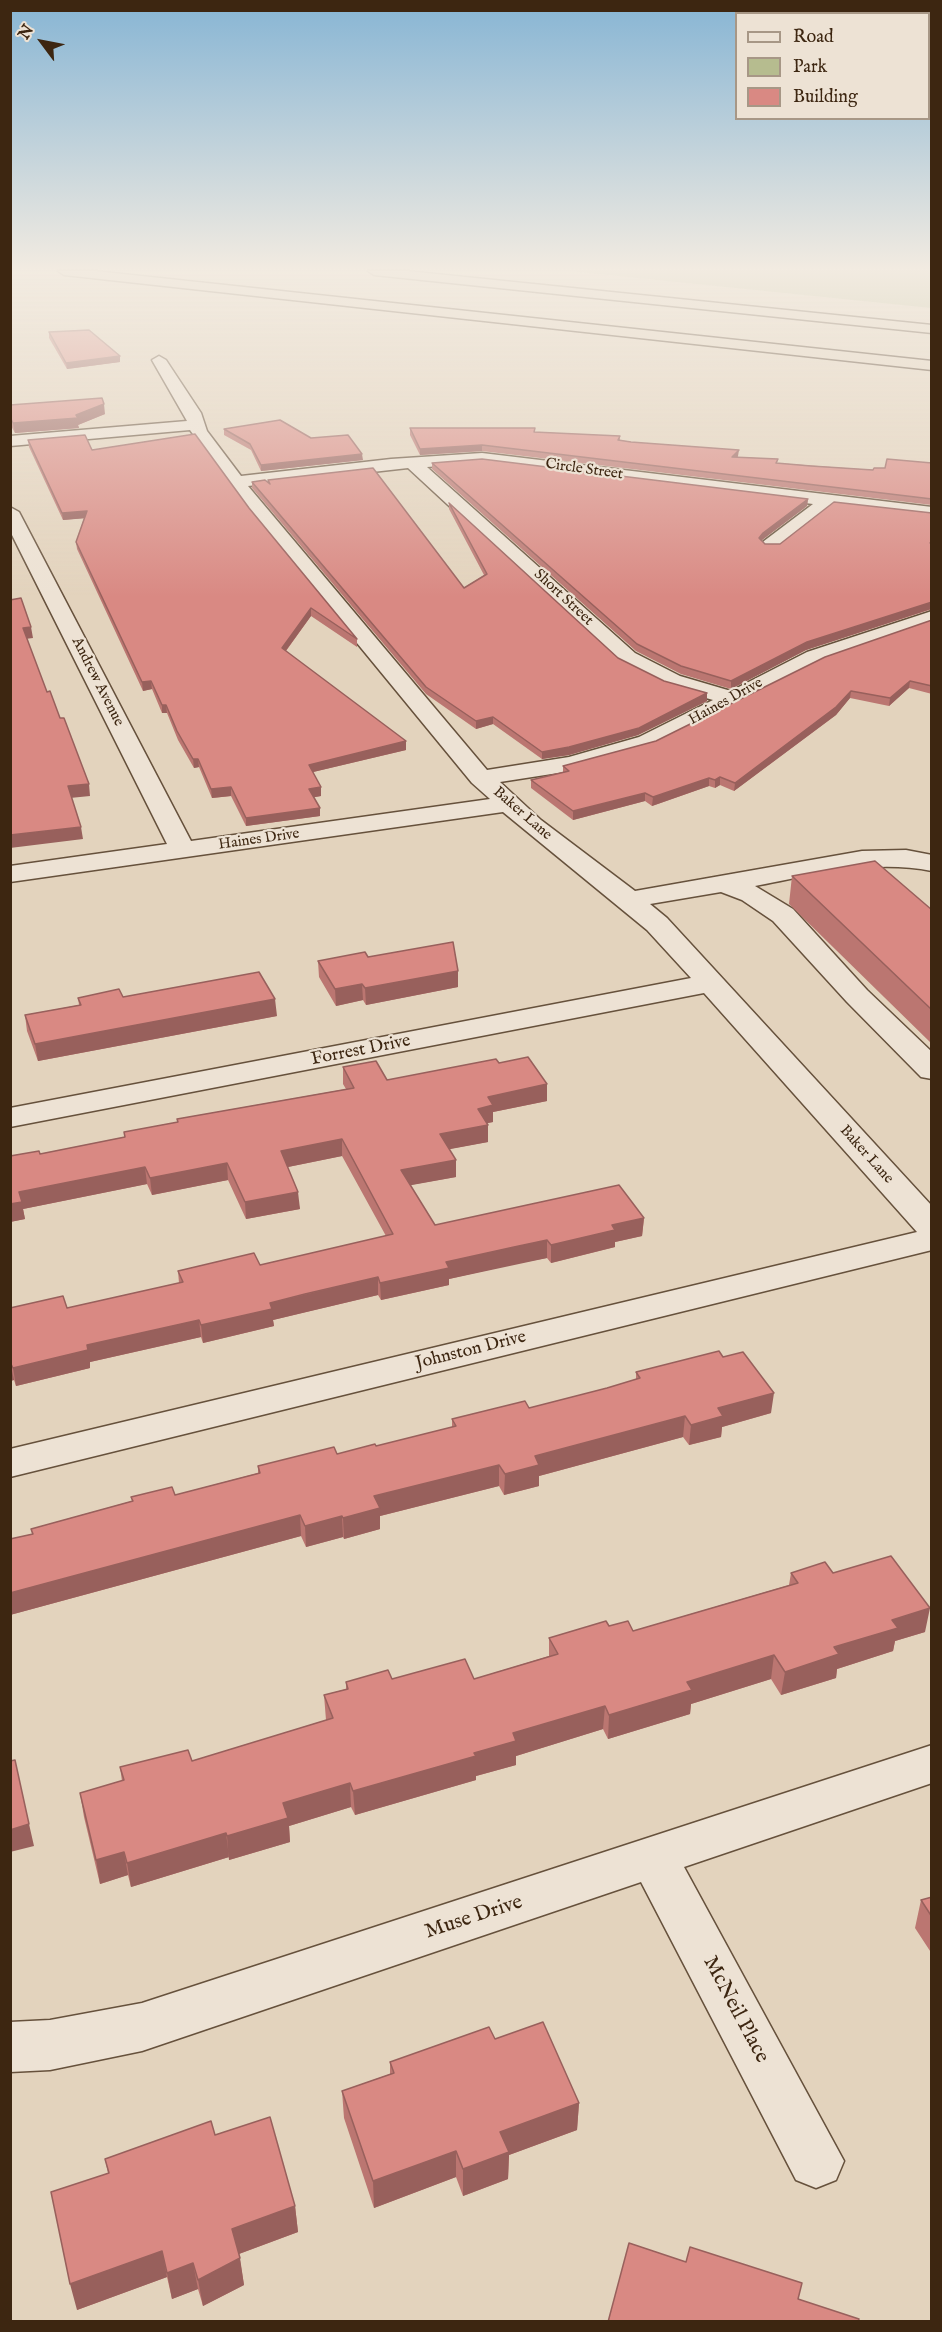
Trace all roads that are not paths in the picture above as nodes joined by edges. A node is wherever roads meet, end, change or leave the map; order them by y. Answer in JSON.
{"nodes":[{"id":1,"x":172,"y":380,"type":"edge"},
{"id":2,"x":196,"y":425,"type":"junction"},
{"id":3,"x":10,"y":441,"type":"edge"},
{"id":4,"x":412,"y":462,"type":"junction"},
{"id":5,"x":236,"y":482,"type":"junction"},
{"id":6,"x":828,"y":501,"type":"junction"},
{"id":7,"x":10,"y":512,"type":"edge"},
{"id":8,"x":932,"y":513,"type":"edge"},
{"id":9,"x":771,"y":545,"type":"edge"},
{"id":10,"x":932,"y":617,"type":"edge"},
{"id":11,"x":734,"y":699,"type":"junction"},
{"id":12,"x":481,"y":778,"type":"junction"},
{"id":13,"x":508,"y":804,"type":"junction"},
{"id":14,"x":183,"y":851,"type":"junction"},
{"id":15,"x":932,"y":863,"type":"edge"},
{"id":16,"x":10,"y":874,"type":"edge"},
{"id":17,"x":721,"y":883,"type":"junction"},
{"id":18,"x":628,"y":900,"type":"junction"},
{"id":19,"x":711,"y":982,"type":"junction"},
{"id":20,"x":932,"y":1070,"type":"edge"},
{"id":21,"x":10,"y":1119,"type":"edge"},
{"id":22,"x":932,"y":1227,"type":"edge"},
{"id":23,"x":932,"y":1239,"type":"edge"},
{"id":24,"x":10,"y":1463,"type":"edge"},
{"id":25,"x":932,"y":1764,"type":"edge"},
{"id":26,"x":653,"y":1858,"type":"junction"},
{"id":27,"x":10,"y":2047,"type":"edge"},
{"id":28,"x":816,"y":2161,"type":"dead end"}],
"edges":[{"from":1,"to":2,"type":"street","name":"Baker Lane"},
{"from":2,"to":3,"type":"street"},
{"from":2,"to":5,"type":"street","name":"Baker Lane"},
{"from":4,"to":5,"type":"street","name":"Circle Street"},
{"from":4,"to":6,"type":"street","name":"Circle Street"},
{"from":4,"to":11,"type":"street","name":"Short Street"},
{"from":5,"to":12,"type":"street","name":"Baker Lane"},
{"from":6,"to":8,"type":"street","name":"Circle Street"},
{"from":6,"to":9,"type":"street"},
{"from":7,"to":14,"type":"street","name":"Andrew Avenue"},
{"from":10,"to":11,"type":"street","name":"Haines Drive"},
{"from":11,"to":12,"type":"street","name":"Haines Drive"},
{"from":12,"to":13,"type":"street","name":"Baker Lane"},
{"from":13,"to":14,"type":"street","name":"Haines Drive"},
{"from":13,"to":18,"type":"street","name":"Baker Lane"},
{"from":14,"to":16,"type":"street","name":"Haines Drive"},
{"from":15,"to":17,"type":"street"},
{"from":17,"to":18,"type":"street"},
{"from":17,"to":20,"type":"street"},
{"from":18,"to":19,"type":"street","name":"Baker Lane"},
{"from":19,"to":21,"type":"street","name":"Forrest Drive"},
{"from":19,"to":22,"type":"street","name":"Baker Lane"},
{"from":23,"to":24,"type":"street","name":"Johnston Drive"},
{"from":25,"to":26,"type":"street","name":"Muse Drive"},
{"from":26,"to":27,"type":"street","name":"Muse Drive"},
{"from":26,"to":28,"type":"street","name":"McNeil Place"}]}
